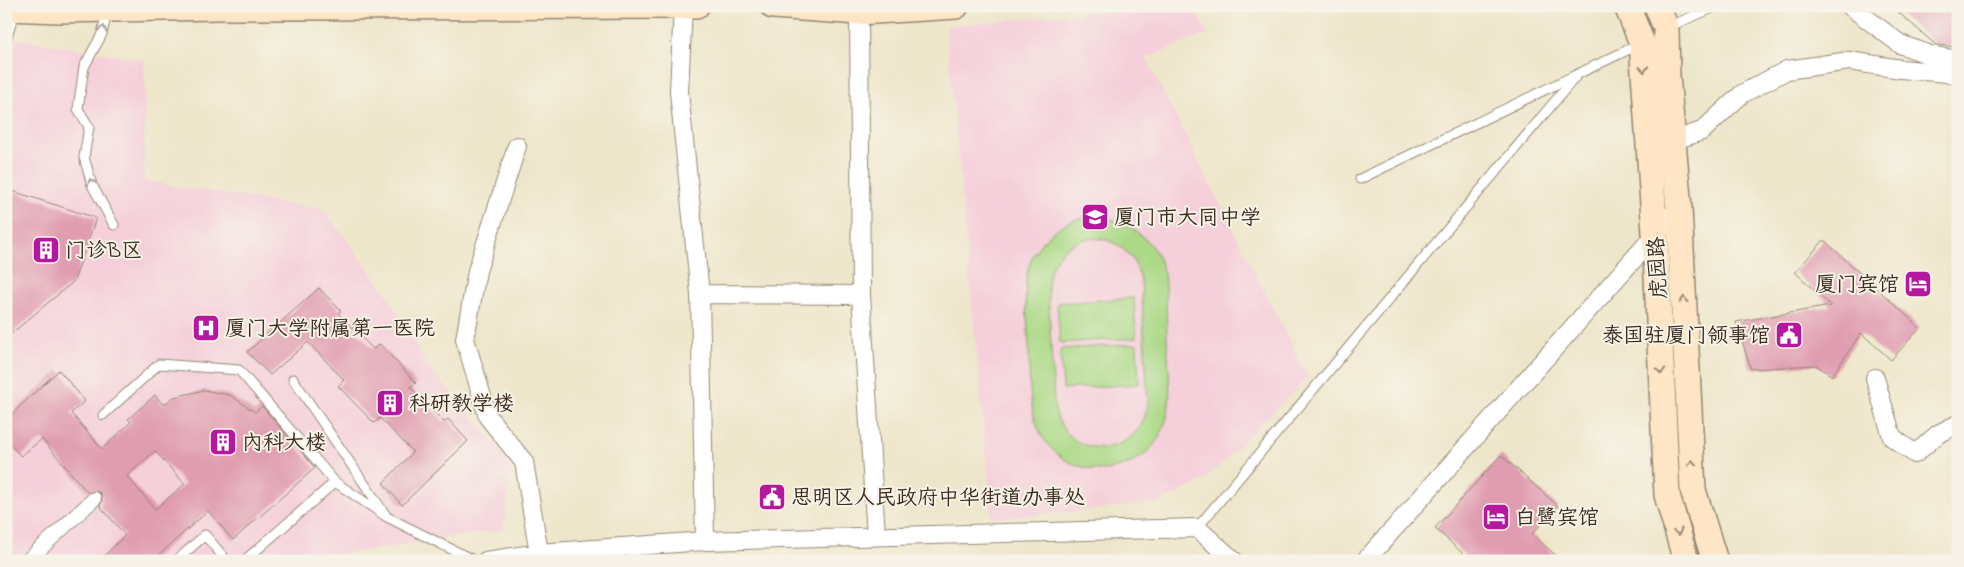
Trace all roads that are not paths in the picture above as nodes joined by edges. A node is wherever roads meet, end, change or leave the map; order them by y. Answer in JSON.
{"nodes":[{"id":1,"x":683,"y":6,"type":"edge"},
{"id":2,"x":696,"y":6,"type":"edge"},
{"id":3,"x":773,"y":6,"type":"edge"},
{"id":4,"x":956,"y":6,"type":"edge"},
{"id":5,"x":1627,"y":6,"type":"edge"},
{"id":6,"x":1717,"y":6,"type":"edge"},
{"id":7,"x":1850,"y":6,"type":"edge"},
{"id":8,"x":46,"y":8,"type":"edge"},
{"id":9,"x":107,"y":8,"type":"edge"},
{"id":10,"x":11,"y":11,"type":"edge"},
{"id":11,"x":859,"y":12,"type":"junction"},
{"id":12,"x":1661,"y":17,"type":"edge"},
{"id":13,"x":6,"y":40,"type":"edge"},
{"id":14,"x":1642,"y":43,"type":"junction"},
{"id":15,"x":1958,"y":60,"type":"edge"},
{"id":16,"x":1958,"y":74,"type":"edge"},
{"id":17,"x":1577,"y":75,"type":"junction"},
{"id":18,"x":1672,"y":141,"type":"junction"},
{"id":19,"x":517,"y":146,"type":"dead end"},
{"id":20,"x":1360,"y":179,"type":"dead end"},
{"id":21,"x":1679,"y":208,"type":"junction"},
{"id":22,"x":114,"y":225,"type":"dead end"},
{"id":23,"x":1655,"y":234,"type":"junction"},
{"id":24,"x":700,"y":294,"type":"junction"},
{"id":25,"x":861,"y":296,"type":"junction"},
{"id":26,"x":1875,"y":378,"type":"dead end"},
{"id":27,"x":293,"y":379,"type":"dead end"},
{"id":28,"x":103,"y":415,"type":"dead end"},
{"id":29,"x":1958,"y":424,"type":"edge"},
{"id":30,"x":335,"y":482,"type":"junction"},
{"id":31,"x":94,"y":499,"type":"dead end"},
{"id":32,"x":387,"y":516,"type":"junction"},
{"id":33,"x":1197,"y":528,"type":"junction"},
{"id":34,"x":876,"y":536,"type":"junction"},
{"id":35,"x":705,"y":541,"type":"junction"},
{"id":36,"x":539,"y":553,"type":"junction"},
{"id":37,"x":27,"y":561,"type":"edge"},
{"id":38,"x":176,"y":561,"type":"edge"},
{"id":39,"x":227,"y":561,"type":"edge"},
{"id":40,"x":244,"y":561,"type":"edge"},
{"id":41,"x":475,"y":561,"type":"edge"},
{"id":42,"x":486,"y":561,"type":"edge"},
{"id":43,"x":1234,"y":561,"type":"edge"},
{"id":44,"x":1365,"y":561,"type":"edge"},
{"id":45,"x":1686,"y":561,"type":"edge"},
{"id":46,"x":1715,"y":561,"type":"edge"}],
"edges":[{"from":1,"to":2,"type":"main road"},
{"from":1,"to":9,"type":"main road"},
{"from":1,"to":24,"type":"street"},
{"from":3,"to":11,"type":"main road"},
{"from":4,"to":11,"type":"main road"},
{"from":5,"to":14,"type":"main road","name":"虎园路"},
{"from":6,"to":12,"type":"lane"},
{"from":7,"to":15,"type":"street"},
{"from":8,"to":9,"type":"main road"},
{"from":8,"to":10,"type":"main road"},
{"from":22,"to":9,"type":"lane","one_way":true},
{"from":10,"to":13,"type":"lane"},
{"from":11,"to":25,"type":"street"},
{"from":12,"to":18,"type":"main road","name":"虎园路"},
{"from":14,"to":17,"type":"lane"},
{"from":14,"to":23,"type":"main road","name":"虎园路","one_way":true},
{"from":16,"to":18,"type":"street"},
{"from":17,"to":20,"type":"lane"},
{"from":17,"to":33,"type":"lane"},
{"from":18,"to":21,"type":"main road","name":"虎园路"},
{"from":19,"to":36,"type":"street"},
{"from":21,"to":23,"type":"street"},
{"from":46,"to":21,"type":"main road","name":"虎园路","one_way":true},
{"from":23,"to":44,"type":"street"},
{"from":23,"to":45,"type":"main road","name":"虎园路","one_way":true},
{"from":24,"to":25,"type":"street"},
{"from":24,"to":35,"type":"street"},
{"from":25,"to":34,"type":"street"},
{"from":26,"to":29,"type":"street"},
{"from":27,"to":32,"type":"lane"},
{"from":28,"to":30,"type":"lane"},
{"from":30,"to":32,"type":"lane"},
{"from":30,"to":40,"type":"lane"},
{"from":31,"to":37,"type":"street"},
{"from":32,"to":41,"type":"lane"},
{"from":33,"to":34,"type":"street"},
{"from":33,"to":43,"type":"street"},
{"from":34,"to":35,"type":"street"},
{"from":35,"to":36,"type":"street"},
{"from":36,"to":42,"type":"street"},
{"from":38,"to":39,"type":"lane"}]}
